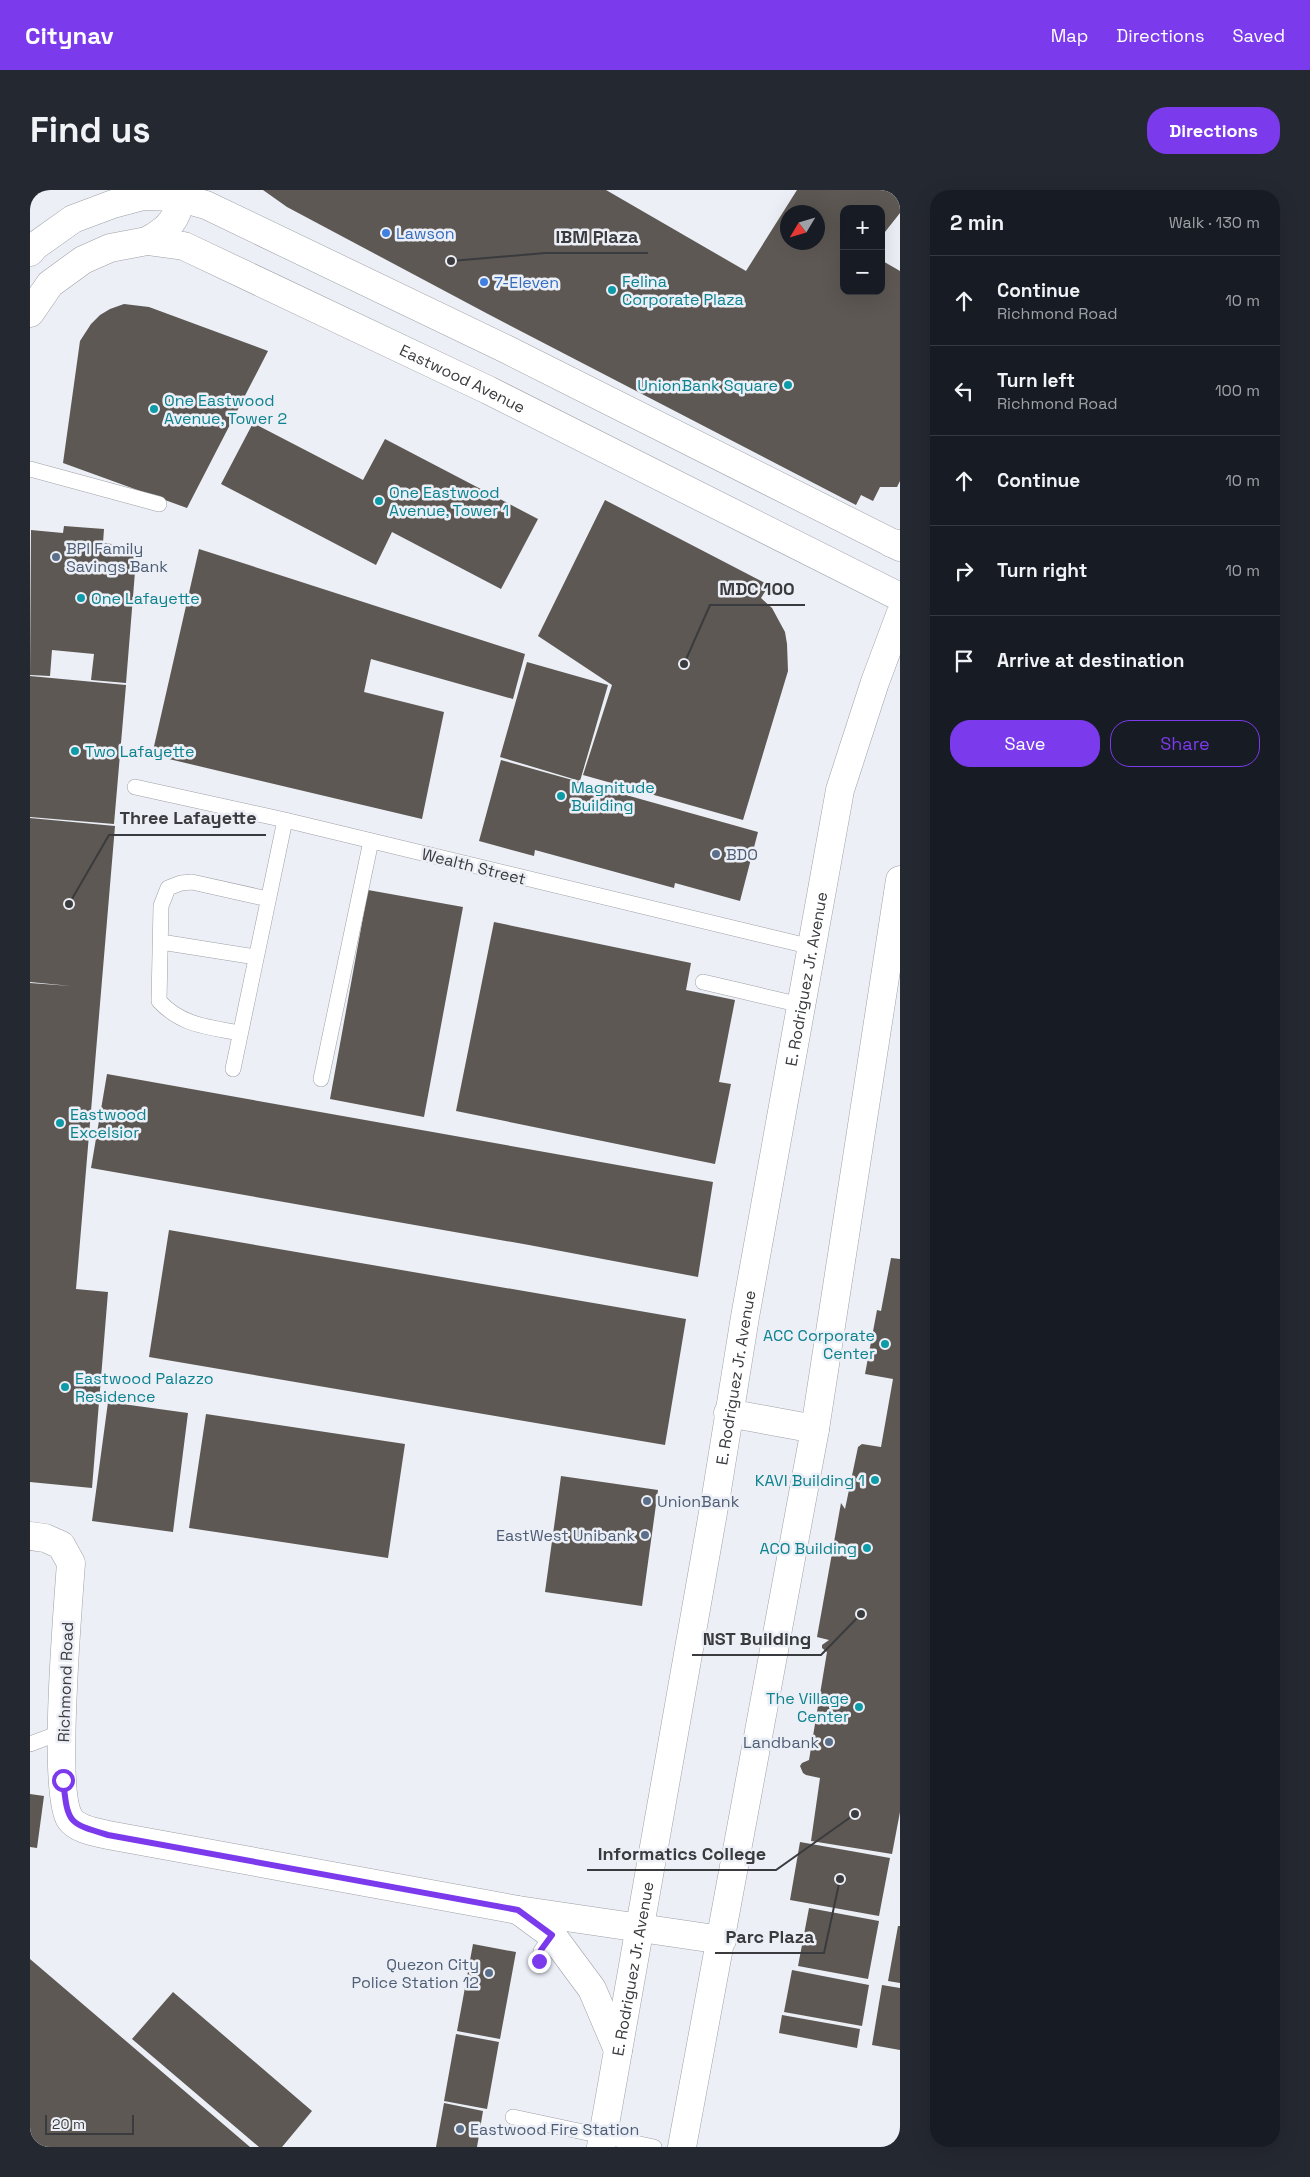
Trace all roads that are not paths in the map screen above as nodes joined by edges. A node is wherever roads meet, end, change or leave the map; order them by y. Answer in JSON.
{"nodes":[{"id":1,"x":176,"y":194,"type":"edge"},
{"id":2,"x":147,"y":241,"type":"junction"},
{"id":3,"x":30,"y":252,"type":"edge"},
{"id":4,"x":30,"y":313,"type":"edge"},
{"id":5,"x":508,"y":350,"type":"junction"},
{"id":6,"x":488,"y":390,"type":"junction"},
{"id":7,"x":673,"y":434,"type":"junction"},
{"id":8,"x":30,"y":469,"type":"edge"},
{"id":9,"x":654,"y":474,"type":"junction"},
{"id":10,"x":159,"y":504,"type":"dead end"},
{"id":11,"x":897,"y":544,"type":"edge"},
{"id":12,"x":900,"y":597,"type":"edge"},
{"id":13,"x":900,"y":615,"type":"edge"},
{"id":14,"x":135,"y":787,"type":"dead end"},
{"id":15,"x":285,"y":820,"type":"junction"},
{"id":16,"x":371,"y":841,"type":"junction"},
{"id":17,"x":900,"y":880,"type":"edge"},
{"id":18,"x":268,"y":899,"type":"junction"},
{"id":19,"x":161,"y":942,"type":"junction"},
{"id":20,"x":812,"y":947,"type":"junction"},
{"id":21,"x":256,"y":957,"type":"junction"},
{"id":22,"x":704,"y":982,"type":"dead end"},
{"id":23,"x":801,"y":1005,"type":"junction"},
{"id":24,"x":240,"y":1034,"type":"junction"},
{"id":25,"x":233,"y":1069,"type":"dead end"},
{"id":26,"x":321,"y":1079,"type":"dead end"},
{"id":27,"x":728,"y":1413,"type":"junction"},
{"id":28,"x":815,"y":1429,"type":"junction"},
{"id":29,"x":30,"y":1536,"type":"edge"},
{"id":30,"x":62,"y":1732,"type":"junction"},
{"id":31,"x":30,"y":1744,"type":"edge"},
{"id":32,"x":518,"y":1910,"type":"junction"},
{"id":33,"x":640,"y":1929,"type":"junction"},
{"id":34,"x":552,"y":1935,"type":"junction"},
{"id":35,"x":722,"y":1940,"type":"junction"},
{"id":36,"x":539,"y":1961,"type":"dead end"},
{"id":37,"x":618,"y":2050,"type":"junction"},
{"id":38,"x":513,"y":2117,"type":"dead end"},
{"id":39,"x":602,"y":2142,"type":"edge"},
{"id":40,"x":654,"y":2147,"type":"edge"},
{"id":41,"x":682,"y":2147,"type":"edge"}],
"edges":[{"from":1,"to":2,"type":"main road"},
{"from":1,"to":3,"type":"main road"},
{"from":1,"to":5,"type":"main road"},
{"from":2,"to":4,"type":"main road","name":"Eastwood Avenue"},
{"from":2,"to":6,"type":"main road","name":"Eastwood Avenue"},
{"from":5,"to":6,"type":"main road"},
{"from":5,"to":7,"type":"main road"},
{"from":6,"to":9,"type":"main road","name":"Eastwood Avenue"},
{"from":7,"to":9,"type":"main road"},
{"from":7,"to":11,"type":"main road"},
{"from":8,"to":10,"type":"lane"},
{"from":9,"to":12,"type":"main road","name":"Eastwood Avenue"},
{"from":13,"to":20,"type":"main road","name":"E. Rodriguez Jr. Avenue"},
{"from":14,"to":15,"type":"lane","name":"Wealth Street"},
{"from":15,"to":16,"type":"lane","name":"Wealth Street"},
{"from":15,"to":18,"type":"lane"},
{"from":16,"to":20,"type":"lane","name":"Wealth Street"},
{"from":16,"to":26,"type":"lane"},
{"from":17,"to":28,"type":"main road"},
{"from":18,"to":19,"type":"lane"},
{"from":18,"to":21,"type":"lane"},
{"from":19,"to":21,"type":"lane"},
{"from":19,"to":24,"type":"lane"},
{"from":20,"to":23,"type":"main road","name":"E. Rodriguez Jr. Avenue"},
{"from":21,"to":24,"type":"lane"},
{"from":22,"to":23,"type":"lane"},
{"from":23,"to":27,"type":"main road","name":"E. Rodriguez Jr. Avenue"},
{"from":24,"to":25,"type":"lane"},
{"from":27,"to":28,"type":"main road"},
{"from":27,"to":33,"type":"main road","name":"E. Rodriguez Jr. Avenue"},
{"from":28,"to":35,"type":"main road"},
{"from":29,"to":30,"type":"main road","name":"Richmond Road"},
{"from":30,"to":31,"type":"lane"},
{"from":30,"to":32,"type":"main road","name":"Richmond Road"},
{"from":32,"to":33,"type":"main road","name":"Richmond Road"},
{"from":32,"to":34,"type":"main road"},
{"from":33,"to":35,"type":"main road","name":"Richmond Road"},
{"from":33,"to":37,"type":"main road","name":"E. Rodriguez Jr. Avenue"},
{"from":34,"to":36,"type":"lane"},
{"from":34,"to":37,"type":"main road"},
{"from":35,"to":41,"type":"main road"},
{"from":37,"to":39,"type":"main road","name":"E. Rodriguez Jr. Avenue"},
{"from":38,"to":39,"type":"lane"},
{"from":39,"to":40,"type":"lane"}]}
